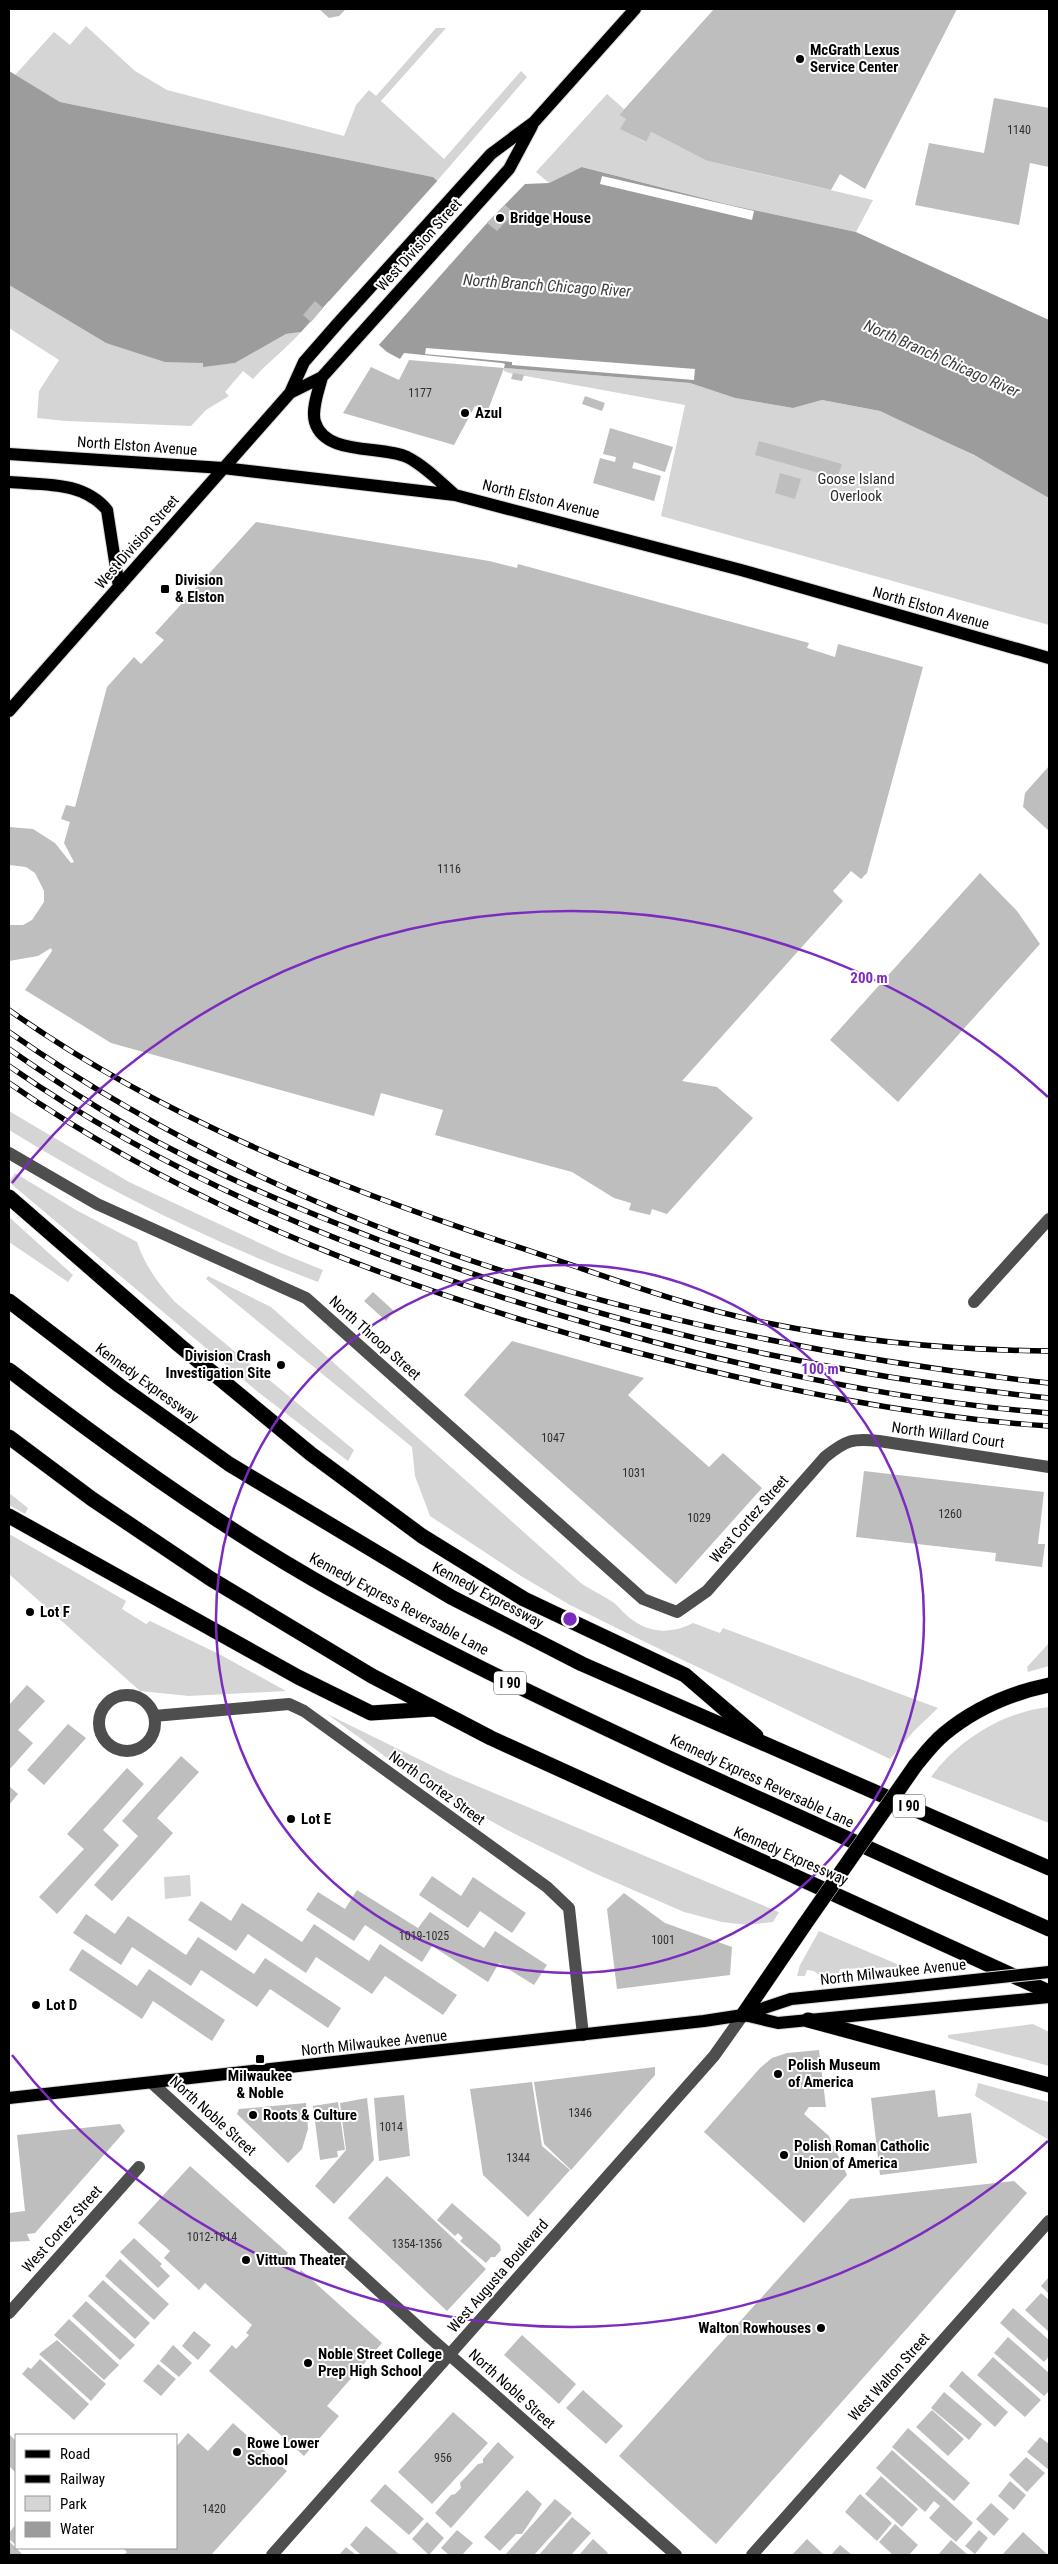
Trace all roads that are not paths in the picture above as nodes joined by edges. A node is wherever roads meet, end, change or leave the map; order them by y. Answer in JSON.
{"nodes":[{"id":1,"x":635,"y":9,"type":"edge"},
{"id":2,"x":534,"y":122,"type":"junction"},
{"id":3,"x":322,"y":376,"type":"junction"},
{"id":4,"x":290,"y":393,"type":"junction"},
{"id":5,"x":9,"y":454,"type":"edge"},
{"id":6,"x":223,"y":468,"type":"junction"},
{"id":7,"x":9,"y":482,"type":"edge"},
{"id":8,"x":455,"y":495,"type":"junction"},
{"id":9,"x":119,"y":587,"type":"junction"},
{"id":10,"x":1049,"y":658,"type":"edge"},
{"id":11,"x":9,"y":711,"type":"edge"},
{"id":12,"x":9,"y":1153,"type":"edge"},
{"id":13,"x":9,"y":1197,"type":"edge"},
{"id":14,"x":1049,"y":1219,"type":"edge"},
{"id":15,"x":9,"y":1301,"type":"edge"},
{"id":16,"x":974,"y":1302,"type":"dead end"},
{"id":17,"x":9,"y":1370,"type":"edge"},
{"id":18,"x":9,"y":1437,"type":"edge"},
{"id":19,"x":842,"y":1443,"type":"joint"},
{"id":20,"x":1049,"y":1467,"type":"edge"},
{"id":21,"x":9,"y":1516,"type":"edge"},
{"id":22,"x":676,"y":1612,"type":"joint"},
{"id":23,"x":1049,"y":1685,"type":"edge"},
{"id":24,"x":433,"y":1708,"type":"junction"},
{"id":25,"x":154,"y":1716,"type":"junction"},
{"id":26,"x":768,"y":1747,"type":"junction"},
{"id":27,"x":1049,"y":1868,"type":"edge"},
{"id":28,"x":1049,"y":1929,"type":"edge"},
{"id":29,"x":1049,"y":1972,"type":"edge"},
{"id":30,"x":1049,"y":1992,"type":"edge"},
{"id":31,"x":1049,"y":1997,"type":"edge"},
{"id":32,"x":743,"y":2015,"type":"junction"},
{"id":33,"x":808,"y":2020,"type":"junction"},
{"id":34,"x":583,"y":2035,"type":"junction"},
{"id":35,"x":152,"y":2082,"type":"junction"},
{"id":36,"x":1049,"y":2085,"type":"edge"},
{"id":37,"x":9,"y":2098,"type":"edge"},
{"id":38,"x":140,"y":2167,"type":"dead end"},
{"id":39,"x":1049,"y":2221,"type":"edge"},
{"id":40,"x":9,"y":2314,"type":"edge"},
{"id":41,"x":450,"y":2355,"type":"junction"},
{"id":42,"x":272,"y":2555,"type":"edge"},
{"id":43,"x":676,"y":2555,"type":"edge"},
{"id":44,"x":752,"y":2555,"type":"edge"}],
"edges":[{"from":1,"to":2,"type":"main road","name":"West Division Street"},
{"from":2,"to":3,"type":"main road","name":"West Division Street"},
{"from":2,"to":4,"type":"main road","name":"West Division Street"},
{"from":3,"to":4,"type":"main road","name":"West Division Street"},
{"from":3,"to":8,"type":"main road"},
{"from":4,"to":6,"type":"main road","name":"West Division Street"},
{"from":5,"to":6,"type":"main road","name":"North Elston Avenue"},
{"from":6,"to":8,"type":"main road","name":"North Elston Avenue"},
{"from":6,"to":9,"type":"main road","name":"West Division Street"},
{"from":7,"to":9,"type":"main road"},
{"from":8,"to":10,"type":"main road","name":"North Elston Avenue"},
{"from":9,"to":11,"type":"main road","name":"West Division Street"},
{"from":12,"to":22,"type":"street","name":"North Throop Street"},
{"from":13,"to":26,"type":"highway"},
{"from":14,"to":16,"type":"street"},
{"from":15,"to":26,"type":"highway","name":"Kennedy Expressway","number":"I 90"},
{"from":17,"to":28,"type":"highway","name":"Kennedy Express Reversable Lane","number":"I 90"},
{"from":18,"to":24,"type":"highway","name":"Kennedy Expressway"},
{"from":19,"to":20,"type":"street","name":"North Willard Court"},
{"from":19,"to":22,"type":"street","name":"West Cortez Street"},
{"from":21,"to":24,"type":"highway"},
{"from":23,"to":32,"type":"highway","bridge":true},
{"from":24,"to":30,"type":"highway","name":"Kennedy Expressway"},
{"from":25,"to":25,"type":"street"},
{"from":25,"to":34,"type":"street","name":"North Cortez Street"},
{"from":26,"to":27,"type":"highway","name":"Kennedy Expressway","number":"I 90"},
{"from":29,"to":32,"type":"main road","name":"North Milwaukee Avenue","bridge":true},
{"from":31,"to":33,"type":"main road","name":"North Milwaukee Avenue"},
{"from":32,"to":33,"type":"main road","name":"North Milwaukee Avenue"},
{"from":32,"to":34,"type":"main road","name":"North Milwaukee Avenue"},
{"from":32,"to":41,"type":"street","name":"West Augusta Boulevard"},
{"from":33,"to":36,"type":"highway"},
{"from":34,"to":35,"type":"main road","name":"North Milwaukee Avenue"},
{"from":35,"to":37,"type":"main road","name":"North Milwaukee Avenue"},
{"from":35,"to":41,"type":"street","name":"North Noble Street"},
{"from":38,"to":40,"type":"street","name":"West Cortez Street"},
{"from":39,"to":44,"type":"street","name":"West Walton Street"},
{"from":41,"to":42,"type":"street","name":"West Augusta Boulevard"},
{"from":41,"to":43,"type":"street","name":"North Noble Street"}]}
